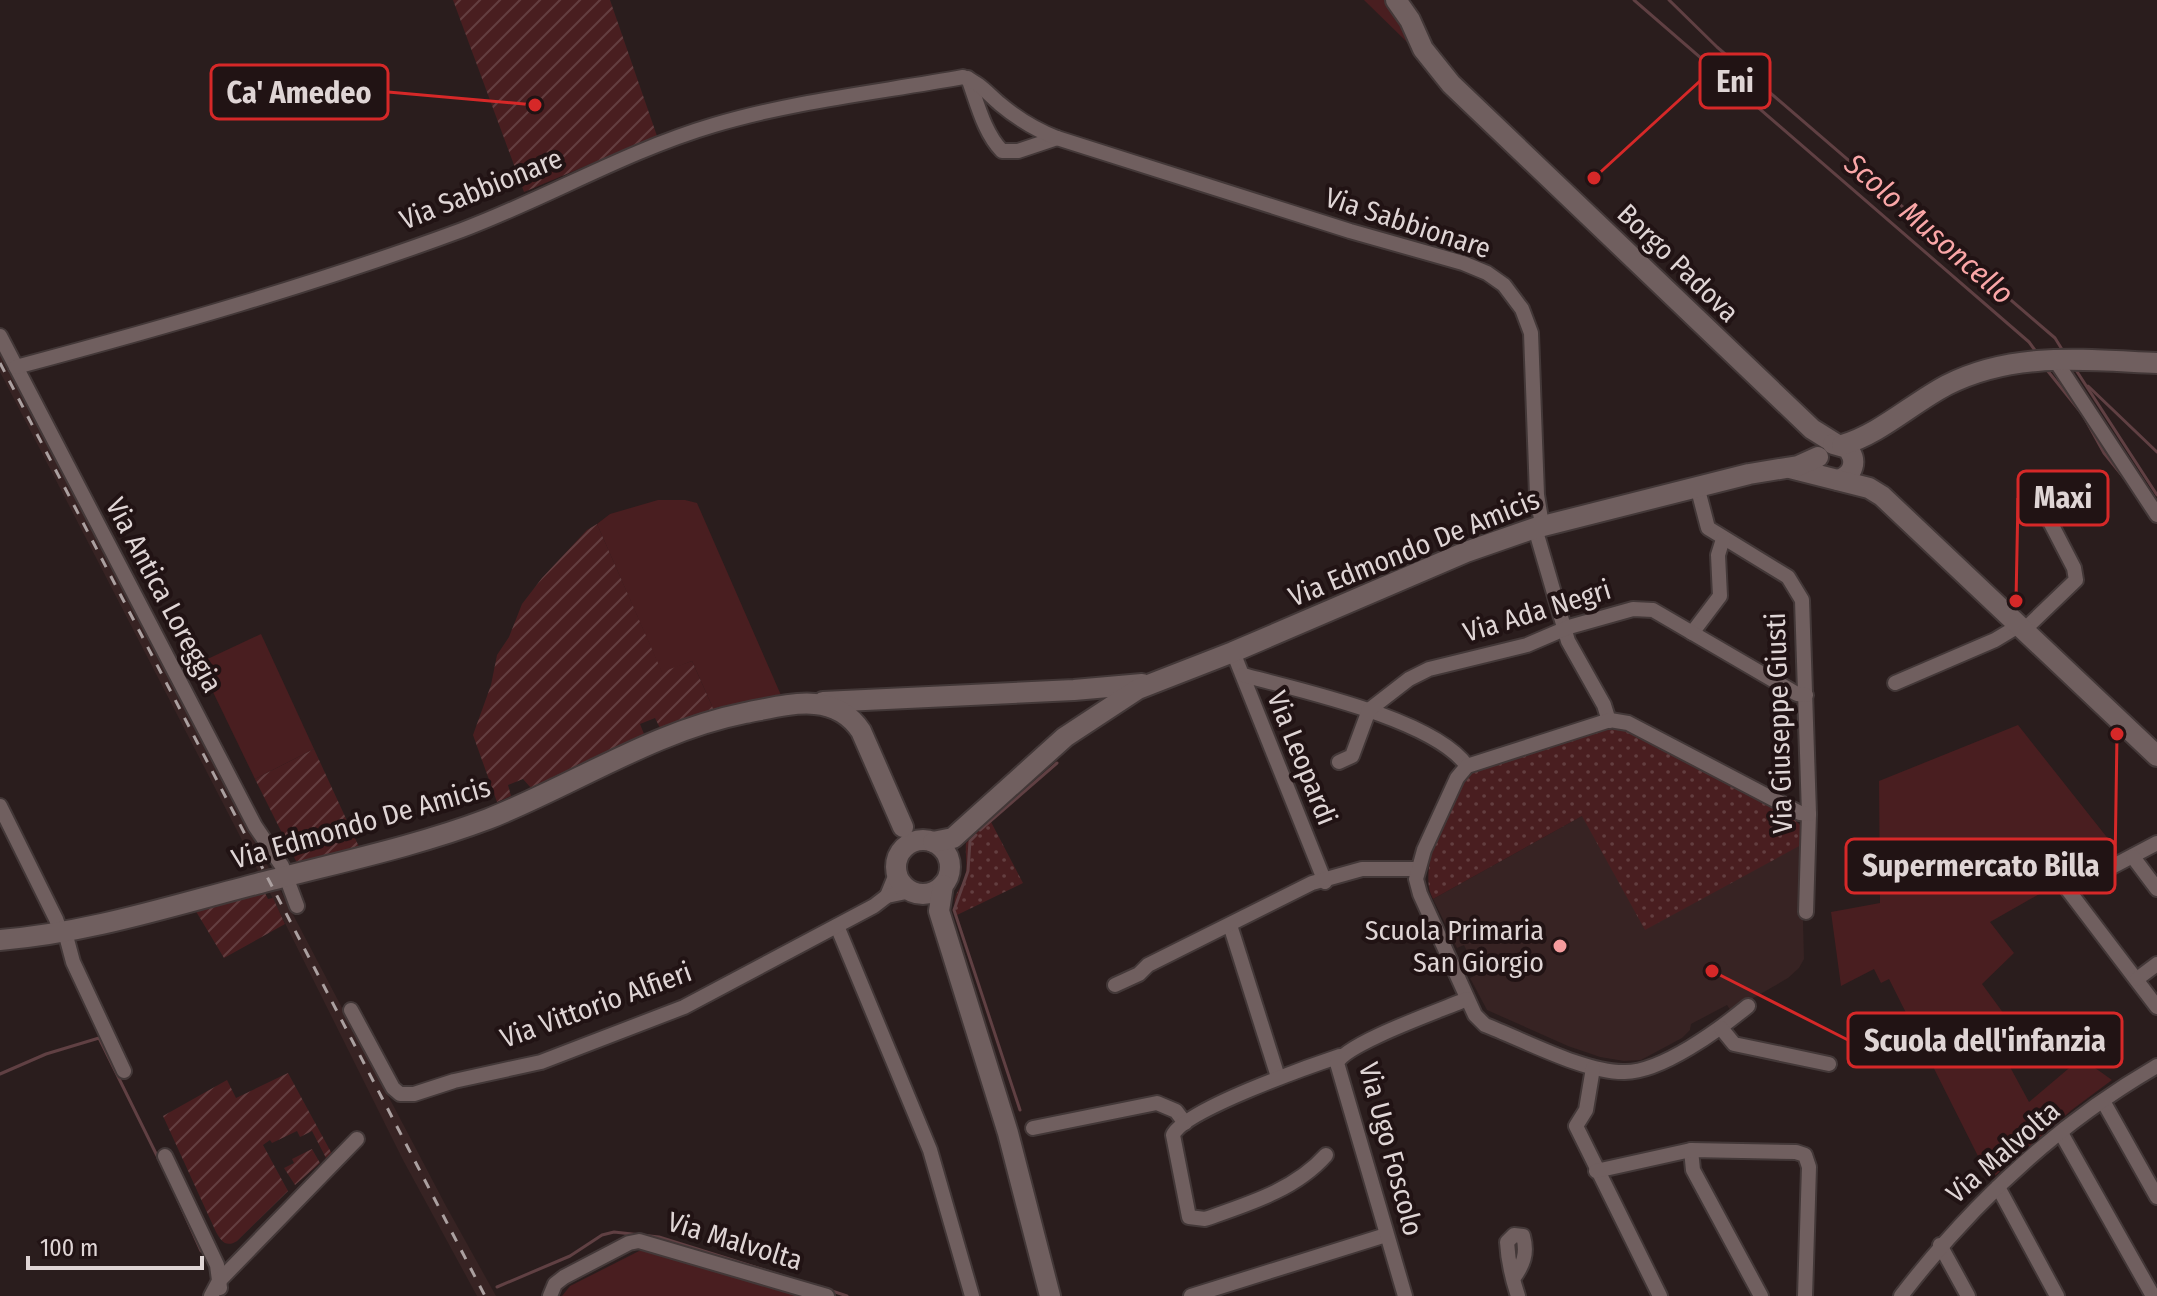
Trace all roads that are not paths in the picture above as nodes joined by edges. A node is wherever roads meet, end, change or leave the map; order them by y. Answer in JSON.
{"nodes":[{"id":1,"x":1396,"y":0,"type":"edge"},
{"id":2,"x":1410,"y":0,"type":"edge"},
{"id":3,"x":1413,"y":28,"type":"junction"},
{"id":4,"x":968,"y":78,"type":"junction"},
{"id":5,"x":1057,"y":138,"type":"junction"},
{"id":6,"x":0,"y":336,"type":"edge"},
{"id":7,"x":2056,"y":360,"type":"junction"},
{"id":8,"x":2157,"y":363,"type":"edge"},
{"id":9,"x":16,"y":367,"type":"junction"},
{"id":10,"x":1837,"y":454,"type":"junction"},
{"id":11,"x":1790,"y":468,"type":"junction"},
{"id":12,"x":1832,"y":480,"type":"junction"},
{"id":13,"x":2075,"y":481,"type":"dead end"},
{"id":14,"x":1697,"y":486,"type":"junction"},
{"id":15,"x":1869,"y":488,"type":"junction"},
{"id":16,"x":2157,"y":515,"type":"edge"},
{"id":17,"x":1539,"y":527,"type":"junction"},
{"id":18,"x":1723,"y":539,"type":"junction"},
{"id":19,"x":2022,"y":628,"type":"junction"},
{"id":20,"x":1564,"y":629,"type":"junction"},
{"id":21,"x":1692,"y":633,"type":"junction"},
{"id":22,"x":1233,"y":652,"type":"junction"},
{"id":23,"x":1243,"y":675,"type":"junction"},
{"id":24,"x":1159,"y":680,"type":"junction"},
{"id":25,"x":1895,"y":683,"type":"dead end"},
{"id":26,"x":1074,"y":690,"type":"junction"},
{"id":27,"x":1806,"y":695,"type":"junction"},
{"id":28,"x":879,"y":699,"type":"junction"},
{"id":29,"x":806,"y":704,"type":"junction"},
{"id":30,"x":1369,"y":710,"type":"junction"},
{"id":31,"x":1095,"y":716,"type":"junction"},
{"id":32,"x":1609,"y":721,"type":"junction"},
{"id":33,"x":860,"y":729,"type":"junction"},
{"id":34,"x":2157,"y":756,"type":"edge"},
{"id":35,"x":1339,"y":762,"type":"dead end"},
{"id":36,"x":1467,"y":766,"type":"junction"},
{"id":37,"x":876,"y":767,"type":"junction"},
{"id":38,"x":0,"y":806,"type":"edge"},
{"id":39,"x":1809,"y":814,"type":"junction"},
{"id":40,"x":903,"y":827,"type":"junction"},
{"id":41,"x":937,"y":840,"type":"junction"},
{"id":42,"x":2157,"y":843,"type":"edge"},
{"id":43,"x":902,"y":849,"type":"junction"},
{"id":44,"x":2133,"y":857,"type":"junction"},
{"id":45,"x":1417,"y":869,"type":"junction"},
{"id":46,"x":896,"y":874,"type":"junction"},
{"id":47,"x":286,"y":876,"type":"junction"},
{"id":48,"x":1325,"y":882,"type":"junction"},
{"id":49,"x":943,"y":885,"type":"junction"},
{"id":50,"x":2157,"y":889,"type":"edge"},
{"id":51,"x":914,"y":892,"type":"junction"},
{"id":52,"x":887,"y":896,"type":"junction"},
{"id":53,"x":297,"y":906,"type":"dead end"},
{"id":54,"x":939,"y":911,"type":"junction"},
{"id":55,"x":1806,"y":912,"type":"dead end"},
{"id":56,"x":837,"y":926,"type":"junction"},
{"id":57,"x":1231,"y":928,"type":"junction"},
{"id":58,"x":63,"y":933,"type":"junction"},
{"id":59,"x":0,"y":940,"type":"edge"},
{"id":60,"x":2157,"y":964,"type":"edge"},
{"id":61,"x":2137,"y":979,"type":"junction"},
{"id":62,"x":1115,"y":985,"type":"dead end"},
{"id":63,"x":1467,"y":999,"type":"junction"},
{"id":64,"x":1748,"y":1006,"type":"dead end"},
{"id":65,"x":2157,"y":1007,"type":"edge"},
{"id":66,"x":351,"y":1010,"type":"dead end"},
{"id":67,"x":1721,"y":1028,"type":"junction"},
{"id":68,"x":1340,"y":1056,"type":"junction"},
{"id":69,"x":1829,"y":1064,"type":"dead end"},
{"id":70,"x":2157,"y":1066,"type":"edge"},
{"id":71,"x":1593,"y":1068,"type":"junction"},
{"id":72,"x":124,"y":1071,"type":"dead end"},
{"id":73,"x":1278,"y":1077,"type":"junction"},
{"id":74,"x":2103,"y":1101,"type":"junction"},
{"id":75,"x":1185,"y":1123,"type":"junction"},
{"id":76,"x":1033,"y":1128,"type":"dead end"},
{"id":77,"x":2061,"y":1133,"type":"junction"},
{"id":78,"x":357,"y":1139,"type":"dead end"},
{"id":79,"x":1691,"y":1150,"type":"junction"},
{"id":80,"x":1326,"y":1155,"type":"dead end"},
{"id":81,"x":165,"y":1156,"type":"dead end"},
{"id":82,"x":1596,"y":1171,"type":"junction"},
{"id":83,"x":1998,"y":1187,"type":"junction"},
{"id":84,"x":2157,"y":1197,"type":"edge"},
{"id":85,"x":1386,"y":1235,"type":"junction"},
{"id":86,"x":1940,"y":1245,"type":"junction"},
{"id":87,"x":1513,"y":1279,"type":"dead end"},
{"id":88,"x":220,"y":1289,"type":"edge"},
{"id":89,"x":211,"y":1296,"type":"edge"},
{"id":90,"x":550,"y":1296,"type":"edge"},
{"id":91,"x":827,"y":1296,"type":"edge"},
{"id":92,"x":972,"y":1296,"type":"edge"},
{"id":93,"x":1050,"y":1296,"type":"edge"},
{"id":94,"x":1191,"y":1296,"type":"edge"},
{"id":95,"x":1405,"y":1296,"type":"edge"},
{"id":96,"x":1518,"y":1296,"type":"edge"},
{"id":97,"x":1660,"y":1296,"type":"edge"},
{"id":98,"x":1761,"y":1296,"type":"edge"},
{"id":99,"x":1805,"y":1296,"type":"edge"},
{"id":100,"x":1901,"y":1296,"type":"edge"},
{"id":101,"x":1968,"y":1296,"type":"edge"},
{"id":102,"x":2057,"y":1296,"type":"edge"},
{"id":103,"x":2153,"y":1296,"type":"edge"}],
"edges":[{"from":1,"to":3,"type":"street","name":"Borgo Padova"},
{"from":2,"to":3,"type":"street","name":"Borgo Padova"},
{"from":3,"to":10,"type":"street","name":"Borgo Padova"},
{"from":4,"to":5,"type":"street","name":"Via Sabbionare"},
{"from":4,"to":5,"type":"street"},
{"from":4,"to":9,"type":"street","name":"Via Sabbionare"},
{"from":5,"to":17,"type":"street","name":"Via Sabbionare"},
{"from":6,"to":9,"type":"street","name":"Via Antica Loreggia"},
{"from":7,"to":8,"type":"street","name":"Via Edmondo De Amicis"},
{"from":7,"to":10,"type":"street","name":"Via Edmondo De Amicis"},
{"from":7,"to":16,"type":"street"},
{"from":9,"to":47,"type":"street","name":"Via Antica Loreggia"},
{"from":10,"to":11,"type":"street","name":"Via Edmondo De Amicis"},
{"from":10,"to":12,"type":"street"},
{"from":10,"to":12,"type":"street"},
{"from":10,"to":15,"type":"street","name":"Borgo Padova"},
{"from":11,"to":12,"type":"street","name":"Via Edmondo De Amicis"},
{"from":11,"to":14,"type":"street","name":"Via Edmondo De Amicis"},
{"from":12,"to":15,"type":"street","name":"Borgo Padova"},
{"from":13,"to":19,"type":"street"},
{"from":14,"to":17,"type":"street","name":"Via Edmondo De Amicis"},
{"from":14,"to":18,"type":"street","name":"Via Giuseppe Giusti"},
{"from":15,"to":19,"type":"street","name":"Borgo Padova"},
{"from":17,"to":20,"type":"street","name":"Via Sabbionare"},
{"from":17,"to":22,"type":"street","name":"Via Edmondo De Amicis"},
{"from":18,"to":21,"type":"street"},
{"from":18,"to":27,"type":"street","name":"Via Giuseppe Giusti"},
{"from":19,"to":25,"type":"street"},
{"from":19,"to":34,"type":"street","name":"Borgo Padova"},
{"from":20,"to":21,"type":"street","name":"Via Ada Negri"},
{"from":20,"to":30,"type":"street","name":"Via Ada Negri"},
{"from":20,"to":32,"type":"street","name":"Via Sabbionare"},
{"from":21,"to":27,"type":"street","name":"Via Ada Negri"},
{"from":22,"to":23,"type":"street","name":"Via Leopardi"},
{"from":22,"to":24,"type":"street","name":"Via Edmondo De Amicis"},
{"from":23,"to":30,"type":"street"},
{"from":23,"to":48,"type":"street","name":"Via Leopardi"},
{"from":24,"to":26,"type":"street","name":"Via Edmondo De Amicis"},
{"from":24,"to":31,"type":"street","name":"Via Edmondo De Amicis"},
{"from":26,"to":28,"type":"street","name":"Via Edmondo De Amicis"},
{"from":26,"to":31,"type":"street"},
{"from":27,"to":39,"type":"street","name":"Via Giuseppe Giusti"},
{"from":28,"to":29,"type":"street","name":"Via Edmondo De Amicis"},
{"from":28,"to":33,"type":"street"},
{"from":29,"to":33,"type":"street"},
{"from":29,"to":37,"type":"street"},
{"from":29,"to":47,"type":"street","name":"Via Edmondo De Amicis"},
{"from":30,"to":35,"type":"street"},
{"from":30,"to":36,"type":"street"},
{"from":31,"to":41,"type":"street"},
{"from":32,"to":36,"type":"street"},
{"from":32,"to":39,"type":"street"},
{"from":33,"to":37,"type":"street"},
{"from":36,"to":45,"type":"street"},
{"from":37,"to":40,"type":"street"},
{"from":38,"to":58,"type":"street"},
{"from":39,"to":55,"type":"street","name":"Via Giuseppe Giusti"},
{"from":40,"to":41,"type":"street"},
{"from":40,"to":43,"type":"street"},
{"from":41,"to":43,"type":"street"},
{"from":41,"to":49,"type":"street"},
{"from":42,"to":44,"type":"street"},
{"from":43,"to":46,"type":"street"},
{"from":44,"to":50,"type":"street"},
{"from":44,"to":61,"type":"street"},
{"from":45,"to":48,"type":"street"},
{"from":45,"to":63,"type":"street"},
{"from":46,"to":51,"type":"street"},
{"from":46,"to":52,"type":"street"},
{"from":47,"to":53,"type":"street"},
{"from":47,"to":58,"type":"street","name":"Via Edmondo De Amicis"},
{"from":48,"to":57,"type":"street"},
{"from":49,"to":51,"type":"street"},
{"from":49,"to":54,"type":"street"},
{"from":51,"to":52,"type":"street","name":"Via Vittorio Alfieri"},
{"from":51,"to":54,"type":"street"},
{"from":52,"to":56,"type":"street","name":"Via Vittorio Alfieri"},
{"from":54,"to":93,"type":"street"},
{"from":56,"to":66,"type":"street","name":"Via Vittorio Alfieri"},
{"from":56,"to":92,"type":"street"},
{"from":57,"to":62,"type":"street"},
{"from":57,"to":73,"type":"street"},
{"from":58,"to":59,"type":"street","name":"Via Edmondo De Amicis"},
{"from":58,"to":72,"type":"street"},
{"from":60,"to":61,"type":"street"},
{"from":61,"to":65,"type":"street"},
{"from":63,"to":68,"type":"street","name":"Via Ugo Foscolo"},
{"from":63,"to":71,"type":"street"},
{"from":64,"to":67,"type":"street"},
{"from":67,"to":69,"type":"street"},
{"from":67,"to":71,"type":"street"},
{"from":68,"to":73,"type":"street"},
{"from":68,"to":85,"type":"street","name":"Via Ugo Foscolo"},
{"from":70,"to":74,"type":"street","name":"Via Malvolta"},
{"from":71,"to":82,"type":"street"},
{"from":73,"to":75,"type":"street"},
{"from":74,"to":77,"type":"street","name":"Via Malvolta"},
{"from":74,"to":84,"type":"street"},
{"from":75,"to":76,"type":"street"},
{"from":75,"to":80,"type":"street"},
{"from":77,"to":83,"type":"street","name":"Via Malvolta"},
{"from":77,"to":103,"type":"street"},
{"from":78,"to":88,"type":"street"},
{"from":79,"to":82,"type":"street"},
{"from":79,"to":98,"type":"street"},
{"from":79,"to":99,"type":"street"},
{"from":81,"to":88,"type":"street"},
{"from":82,"to":97,"type":"street"},
{"from":83,"to":86,"type":"street","name":"Via Malvolta"},
{"from":83,"to":102,"type":"street"},
{"from":85,"to":94,"type":"street"},
{"from":85,"to":95,"type":"street","name":"Via Ugo Foscolo"},
{"from":86,"to":100,"type":"street","name":"Via Malvolta"},
{"from":86,"to":101,"type":"street"},
{"from":87,"to":96,"type":"street"},
{"from":88,"to":89,"type":"street"},
{"from":90,"to":91,"type":"street","name":"Via Malvolta"}]}
